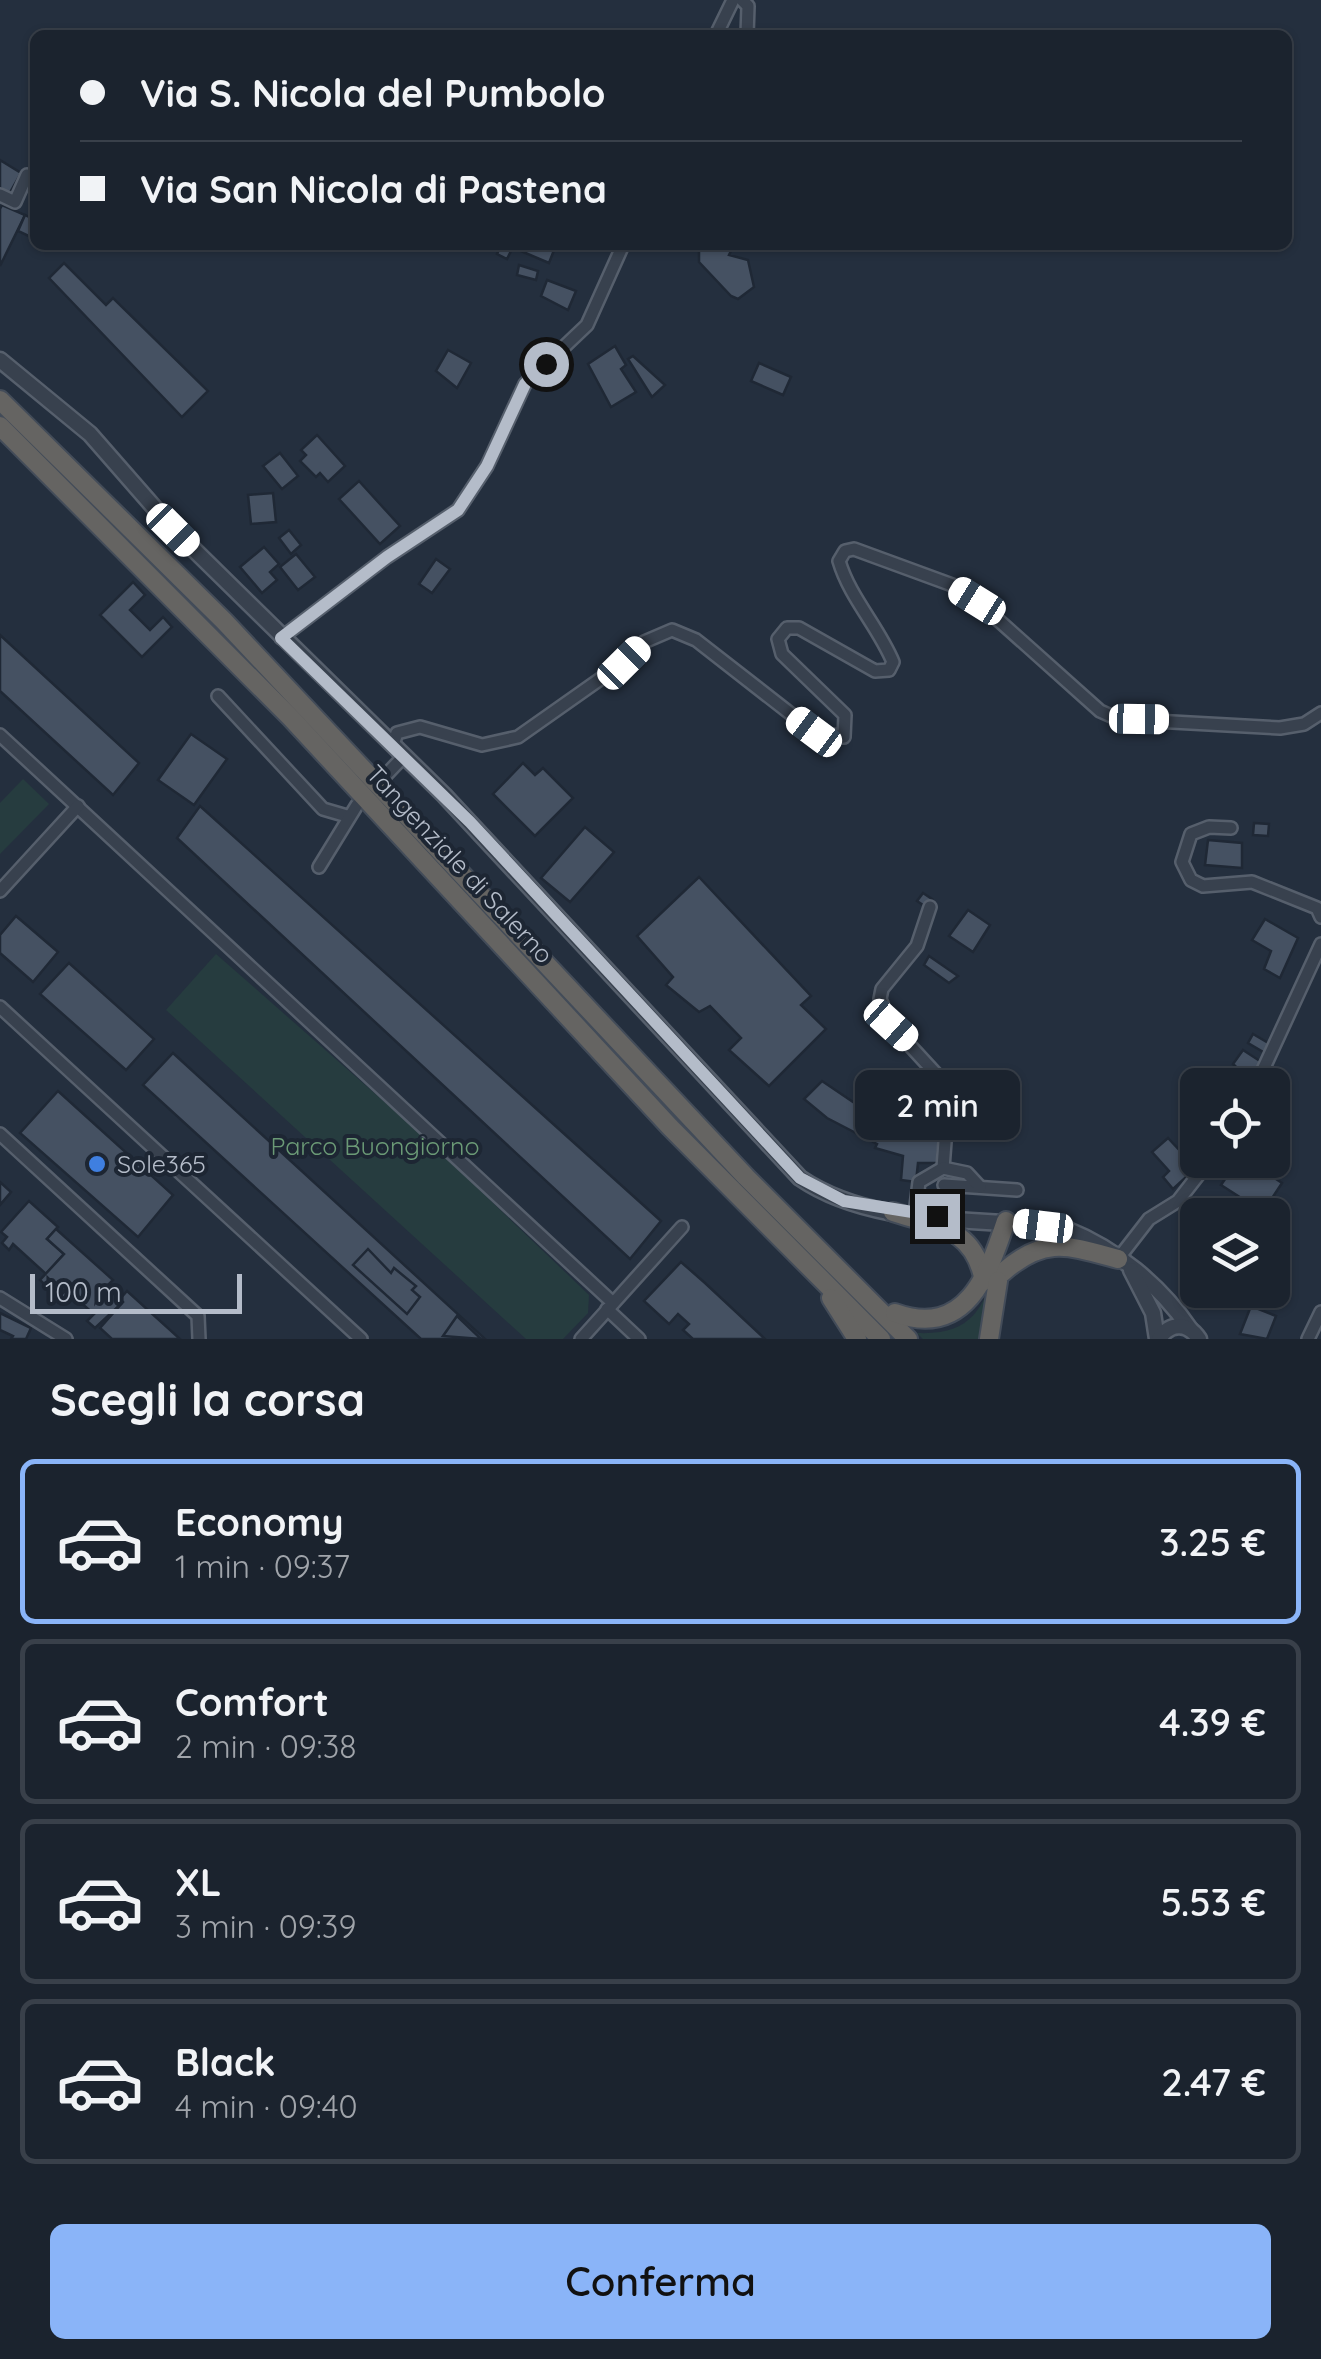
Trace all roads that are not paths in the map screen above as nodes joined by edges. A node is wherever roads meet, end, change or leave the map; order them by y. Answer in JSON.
{"nodes":[{"id":1,"x":733,"y":0,"type":"edge"},
{"id":2,"x":742,"y":0,"type":"edge"},
{"id":3,"x":718,"y":30,"type":"edge"},
{"id":4,"x":747,"y":30,"type":"edge"},
{"id":5,"x":27,"y":174,"type":"dead end"},
{"id":6,"x":0,"y":195,"type":"edge"},
{"id":7,"x":621,"y":250,"type":"edge"},
{"id":8,"x":0,"y":360,"type":"edge"},
{"id":9,"x":0,"y":400,"type":"edge"},
{"id":10,"x":0,"y":426,"type":"edge"},
{"id":11,"x":281,"y":638,"type":"junction"},
{"id":12,"x":218,"y":696,"type":"dead end"},
{"id":13,"x":1321,"y":713,"type":"edge"},
{"id":14,"x":0,"y":736,"type":"edge"},
{"id":15,"x":394,"y":744,"type":"junction"},
{"id":16,"x":405,"y":756,"type":"junction"},
{"id":17,"x":386,"y":775,"type":"dead end"},
{"id":18,"x":78,"y":806,"type":"junction"},
{"id":19,"x":357,"y":806,"type":"dead end"},
{"id":20,"x":347,"y":816,"type":"junction"},
{"id":21,"x":1231,"y":828,"type":"dead end"},
{"id":22,"x":320,"y":867,"type":"dead end"},
{"id":23,"x":0,"y":890,"type":"edge"},
{"id":24,"x":930,"y":907,"type":"dead end"},
{"id":25,"x":1321,"y":917,"type":"edge"},
{"id":26,"x":1321,"y":944,"type":"edge"},
{"id":27,"x":0,"y":1007,"type":"edge"},
{"id":28,"x":1264,"y":1068,"type":"edge"},
{"id":29,"x":0,"y":1134,"type":"edge"},
{"id":30,"x":942,"y":1168,"type":"junction"},
{"id":31,"x":1196,"y":1178,"type":"edge"},
{"id":32,"x":944,"y":1185,"type":"dead end"},
{"id":33,"x":980,"y":1188,"type":"junction"},
{"id":34,"x":1016,"y":1190,"type":"dead end"},
{"id":35,"x":893,"y":1212,"type":"junction"},
{"id":36,"x":915,"y":1214,"type":"junction"},
{"id":37,"x":1012,"y":1222,"type":"junction"},
{"id":38,"x":682,"y":1226,"type":"dead end"},
{"id":39,"x":824,"y":1254,"type":"junction"},
{"id":40,"x":1124,"y":1264,"type":"junction"},
{"id":41,"x":1002,"y":1273,"type":"junction"},
{"id":42,"x":821,"y":1280,"type":"junction"},
{"id":43,"x":985,"y":1283,"type":"junction"},
{"id":44,"x":0,"y":1298,"type":"edge"},
{"id":45,"x":610,"y":1306,"type":"junction"},
{"id":46,"x":1321,"y":1312,"type":"edge"},
{"id":47,"x":1194,"y":1334,"type":"edge"},
{"id":48,"x":66,"y":1339,"type":"edge"},
{"id":49,"x":198,"y":1339,"type":"edge"},
{"id":50,"x":361,"y":1339,"type":"edge"},
{"id":51,"x":580,"y":1339,"type":"edge"},
{"id":52,"x":638,"y":1339,"type":"edge"},
{"id":53,"x":857,"y":1339,"type":"edge"},
{"id":54,"x":881,"y":1339,"type":"edge"},
{"id":55,"x":908,"y":1339,"type":"edge"},
{"id":56,"x":989,"y":1339,"type":"edge"},
{"id":57,"x":1158,"y":1339,"type":"edge"},
{"id":58,"x":1308,"y":1339,"type":"edge"}],
"edges":[{"from":1,"to":3,"type":"street"},
{"from":2,"to":4,"type":"street"},
{"from":5,"to":6,"type":"street"},
{"from":7,"to":11,"type":"street"},
{"from":8,"to":11,"type":"street"},
{"from":9,"to":39,"type":"highway","name":"Tangenziale di Salerno"},
{"from":10,"to":42,"type":"highway","name":"Tangenziale di Salerno"},
{"from":11,"to":15,"type":"street"},
{"from":12,"to":20,"type":"street"},
{"from":13,"to":15,"type":"street"},
{"from":14,"to":18,"type":"street"},
{"from":15,"to":16,"type":"street"},
{"from":16,"to":17,"type":"street"},
{"from":16,"to":35,"type":"street"},
{"from":18,"to":23,"type":"street"},
{"from":18,"to":45,"type":"street"},
{"from":19,"to":20,"type":"street"},
{"from":20,"to":22,"type":"street"},
{"from":21,"to":25,"type":"street"},
{"from":24,"to":30,"type":"street"},
{"from":26,"to":28,"type":"street"},
{"from":27,"to":50,"type":"street"},
{"from":29,"to":49,"type":"street"},
{"from":30,"to":33,"type":"street"},
{"from":30,"to":36,"type":"street"},
{"from":31,"to":40,"type":"street"},
{"from":32,"to":33,"type":"street"},
{"from":33,"to":34,"type":"street"},
{"from":35,"to":36,"type":"street"},
{"from":35,"to":43,"type":"highway"},
{"from":36,"to":37,"type":"street"},
{"from":37,"to":40,"type":"street"},
{"from":37,"to":41,"type":"highway"},
{"from":37,"to":43,"type":"highway"},
{"from":38,"to":45,"type":"street"},
{"from":39,"to":43,"type":"highway"},
{"from":39,"to":55,"type":"highway","name":"Tangenziale di Salerno"},
{"from":40,"to":41,"type":"highway"},
{"from":40,"to":47,"type":"street"},
{"from":40,"to":57,"type":"street"},
{"from":41,"to":56,"type":"highway"},
{"from":42,"to":53,"type":"highway"},
{"from":42,"to":54,"type":"highway","name":"Tangenziale di Salerno"},
{"from":44,"to":48,"type":"street"},
{"from":45,"to":51,"type":"street"},
{"from":45,"to":52,"type":"street"},
{"from":46,"to":58,"type":"street"},
{"from":47,"to":57,"type":"street"}]}
